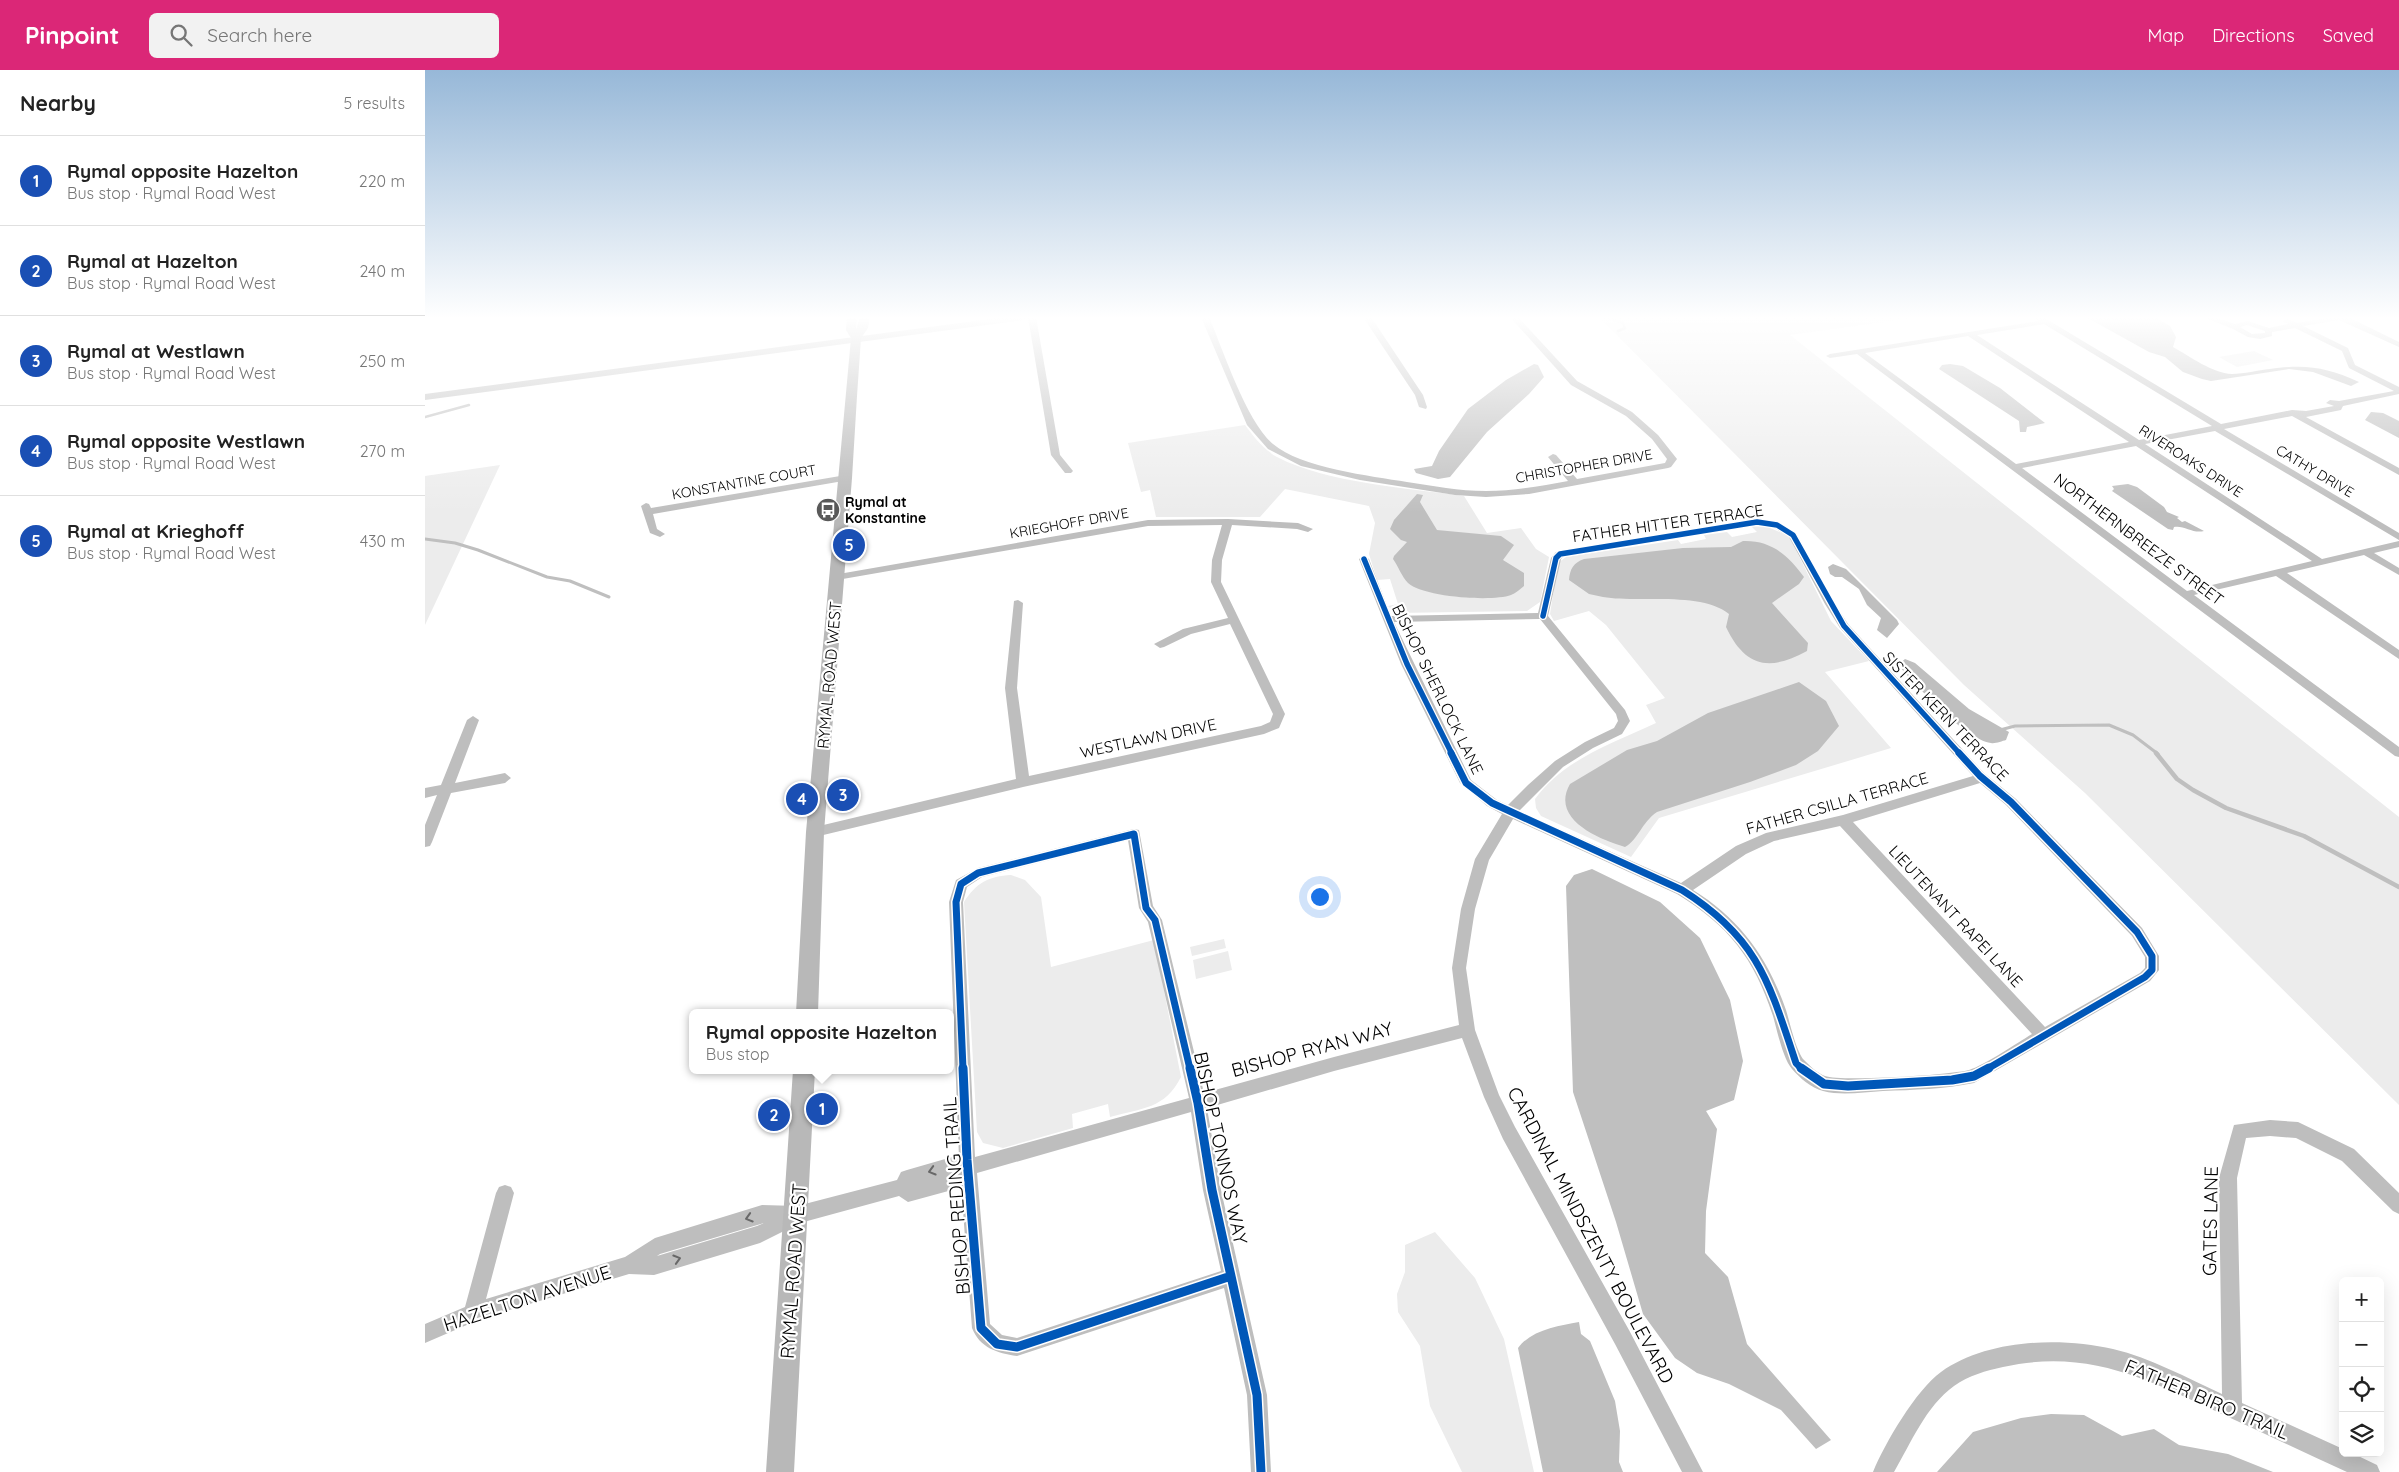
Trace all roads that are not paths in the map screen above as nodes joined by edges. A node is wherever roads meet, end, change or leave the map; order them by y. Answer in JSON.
{"nodes":[{"id":1,"x":532,"y":382,"type":"edge"},
{"id":2,"x":854,"y":382,"type":"edge"},
{"id":3,"x":1043,"y":382,"type":"edge"},
{"id":4,"x":1233,"y":382,"type":"edge"},
{"id":5,"x":1411,"y":382,"type":"edge"},
{"id":6,"x":1573,"y":382,"type":"edge"},
{"id":7,"x":1900,"y":382,"type":"edge"},
{"id":8,"x":2044,"y":382,"type":"edge"},
{"id":9,"x":2145,"y":382,"type":"edge"},
{"id":10,"x":2383,"y":382,"type":"edge"},
{"id":11,"x":2399,"y":391,"type":"edge"},
{"id":12,"x":425,"y":397,"type":"edge"},
{"id":13,"x":1423,"y":407,"type":"dead end"},
{"id":14,"x":2292,"y":413,"type":"junction"},
{"id":15,"x":2219,"y":427,"type":"junction"},
{"id":16,"x":2137,"y":443,"type":"junction"},
{"id":17,"x":1553,"y":457,"type":"dead end"},
{"id":18,"x":2014,"y":467,"type":"junction"},
{"id":19,"x":1068,"y":470,"type":"dead end"},
{"id":20,"x":2399,"y":472,"type":"edge"},
{"id":21,"x":846,"y":478,"type":"junction"},
{"id":22,"x":1575,"y":483,"type":"junction"},
{"id":23,"x":1227,"y":522,"type":"junction"},
{"id":24,"x":1783,"y":527,"type":"joint"},
{"id":25,"x":1308,"y":529,"type":"dead end"},
{"id":26,"x":660,"y":534,"type":"dead end"},
{"id":27,"x":2399,"y":537,"type":"edge"},
{"id":28,"x":2399,"y":544,"type":"edge"},
{"id":29,"x":2366,"y":552,"type":"junction"},
{"id":30,"x":1364,"y":559,"type":"dead end"},
{"id":31,"x":2321,"y":563,"type":"junction"},
{"id":32,"x":2399,"y":572,"type":"edge"},
{"id":33,"x":2279,"y":573,"type":"junction"},
{"id":34,"x":837,"y":577,"type":"junction"},
{"id":35,"x":2186,"y":594,"type":"junction"},
{"id":36,"x":1019,"y":602,"type":"dead end"},
{"id":37,"x":1543,"y":616,"type":"junction"},
{"id":38,"x":1387,"y":619,"type":"junction"},
{"id":39,"x":1232,"y":620,"type":"junction"},
{"id":40,"x":1160,"y":644,"type":"dead end"},
{"id":41,"x":2399,"y":655,"type":"edge"},
{"id":42,"x":473,"y":720,"type":"dead end"},
{"id":43,"x":2399,"y":753,"type":"edge"},
{"id":44,"x":505,"y":778,"type":"dead end"},
{"id":45,"x":1983,"y":778,"type":"junction"},
{"id":46,"x":1023,"y":782,"type":"junction"},
{"id":47,"x":446,"y":789,"type":"junction"},
{"id":48,"x":425,"y":793,"type":"edge"},
{"id":49,"x":1510,"y":812,"type":"junction"},
{"id":50,"x":1843,"y":820,"type":"junction"},
{"id":51,"x":815,"y":832,"type":"junction"},
{"id":52,"x":1135,"y":834,"type":"joint"},
{"id":53,"x":425,"y":842,"type":"edge"},
{"id":54,"x":1682,"y":890,"type":"junction"},
{"id":55,"x":807,"y":1009,"type":"edge"},
{"id":56,"x":1467,"y":1030,"type":"junction"},
{"id":57,"x":2043,"y":1035,"type":"junction"},
{"id":58,"x":804,"y":1074,"type":"edge"},
{"id":59,"x":1198,"y":1103,"type":"junction"},
{"id":60,"x":967,"y":1168,"type":"junction"},
{"id":61,"x":505,"y":1193,"type":"dead end"},
{"id":62,"x":2399,"y":1205,"type":"edge"},
{"id":63,"x":797,"y":1215,"type":"junction"},
{"id":64,"x":1232,"y":1276,"type":"junction"},
{"id":65,"x":473,"y":1312,"type":"junction"},
{"id":66,"x":425,"y":1334,"type":"edge"},
{"id":67,"x":2232,"y":1408,"type":"junction"},
{"id":68,"x":781,"y":1472,"type":"edge"},
{"id":69,"x":1261,"y":1472,"type":"edge"},
{"id":70,"x":1693,"y":1472,"type":"edge"},
{"id":71,"x":1883,"y":1472,"type":"edge"},
{"id":72,"x":2370,"y":1472,"type":"edge"}],
"edges":[{"from":1,"to":12,"type":"street"},
{"from":2,"to":21,"type":"main road","name":"RYMAL ROAD WEST"},
{"from":3,"to":19,"type":"street"},
{"from":4,"to":22,"type":"street","name":"CHRISTOPHER DRIVE"},
{"from":5,"to":13,"type":"street"},
{"from":6,"to":22,"type":"street","name":"CHRISTOPHER DRIVE"},
{"from":7,"to":18,"type":"street","name":"NORTHERNBREEZE STREET"},
{"from":8,"to":16,"type":"street","name":"RIVEROAKS DRIVE"},
{"from":9,"to":15,"type":"street","name":"CATHY DRIVE"},
{"from":10,"to":11,"type":"street"},
{"from":11,"to":14,"type":"street"},
{"from":14,"to":15,"type":"street"},
{"from":14,"to":20,"type":"street"},
{"from":15,"to":16,"type":"street"},
{"from":15,"to":27,"type":"street","name":"CATHY DRIVE"},
{"from":16,"to":18,"type":"street"},
{"from":16,"to":31,"type":"street","name":"RIVEROAKS DRIVE"},
{"from":17,"to":22,"type":"street"},
{"from":18,"to":35,"type":"street","name":"NORTHERNBREEZE STREET"},
{"from":21,"to":26,"type":"street","name":"KONSTANTINE COURT"},
{"from":21,"to":34,"type":"main road","name":"RYMAL ROAD WEST"},
{"from":23,"to":25,"type":"street","name":"KRIEGHOFF DRIVE"},
{"from":23,"to":34,"type":"street","name":"KRIEGHOFF DRIVE"},
{"from":23,"to":39,"type":"street","name":"WESTLAWN DRIVE"},
{"from":24,"to":37,"type":"street","name":"FATHER HITTER TERRACE"},
{"from":24,"to":45,"type":"street","name":"SISTER KERN TERRACE"},
{"from":28,"to":29,"type":"street"},
{"from":29,"to":31,"type":"street"},
{"from":29,"to":32,"type":"street"},
{"from":30,"to":38,"type":"street","name":"BISHOP SHERLOCK LANE"},
{"from":31,"to":33,"type":"street"},
{"from":33,"to":35,"type":"street"},
{"from":33,"to":41,"type":"street"},
{"from":34,"to":51,"type":"main road","name":"RYMAL ROAD WEST"},
{"from":35,"to":43,"type":"street","name":"NORTHERNBREEZE STREET"},
{"from":36,"to":46,"type":"street"},
{"from":37,"to":38,"type":"street"},
{"from":37,"to":49,"type":"street","name":"CARDINAL MINDSZENTY BOULEVARD"},
{"from":38,"to":49,"type":"street","name":"BISHOP SHERLOCK LANE"},
{"from":39,"to":40,"type":"street"},
{"from":39,"to":46,"type":"street","name":"WESTLAWN DRIVE"},
{"from":42,"to":47,"type":"street"},
{"from":44,"to":47,"type":"street"},
{"from":45,"to":50,"type":"street","name":"FATHER CSILLA TERRACE"},
{"from":45,"to":57,"type":"street","name":"SISTER KERN TERRACE"},
{"from":46,"to":51,"type":"street","name":"WESTLAWN DRIVE"},
{"from":47,"to":48,"type":"street"},
{"from":47,"to":53,"type":"street"},
{"from":49,"to":54,"type":"street","name":"BISHOP SHERLOCK LANE"},
{"from":49,"to":56,"type":"street","name":"CARDINAL MINDSZENTY BOULEVARD"},
{"from":50,"to":54,"type":"street","name":"FATHER CSILLA TERRACE"},
{"from":50,"to":57,"type":"street","name":"LIEUTENANT RAPEI LANE"},
{"from":51,"to":55,"type":"main road","name":"RYMAL ROAD WEST"},
{"from":52,"to":59,"type":"street","name":"BISHOP TONNOS WAY"},
{"from":52,"to":60,"type":"street","name":"BISHOP REDING TRAIL"},
{"from":54,"to":57,"type":"street","name":"BISHOP SHERLOCK LANE"},
{"from":56,"to":59,"type":"street","name":"BISHOP RYAN WAY"},
{"from":56,"to":70,"type":"street","name":"CARDINAL MINDSZENTY BOULEVARD"},
{"from":58,"to":63,"type":"main road","name":"RYMAL ROAD WEST"},
{"from":59,"to":60,"type":"street","name":"BISHOP RYAN WAY"},
{"from":59,"to":64,"type":"street","name":"BISHOP TONNOS WAY"},
{"from":60,"to":63,"type":"street","name":"BISHOP RYAN WAY"},
{"from":60,"to":64,"type":"street","name":"BISHOP REDING TRAIL"},
{"from":61,"to":65,"type":"street"},
{"from":62,"to":67,"type":"street","name":"GATES LANE"},
{"from":63,"to":65,"type":"street","name":"HAZELTON AVENUE"},
{"from":63,"to":68,"type":"main road","name":"RYMAL ROAD WEST"},
{"from":64,"to":69,"type":"street","name":"BISHOP TONNOS WAY"},
{"from":65,"to":66,"type":"street","name":"HAZELTON AVENUE"},
{"from":67,"to":71,"type":"street","name":"FATHER BIRO TRAIL"},
{"from":67,"to":72,"type":"street","name":"FATHER BIRO TRAIL"}]}
